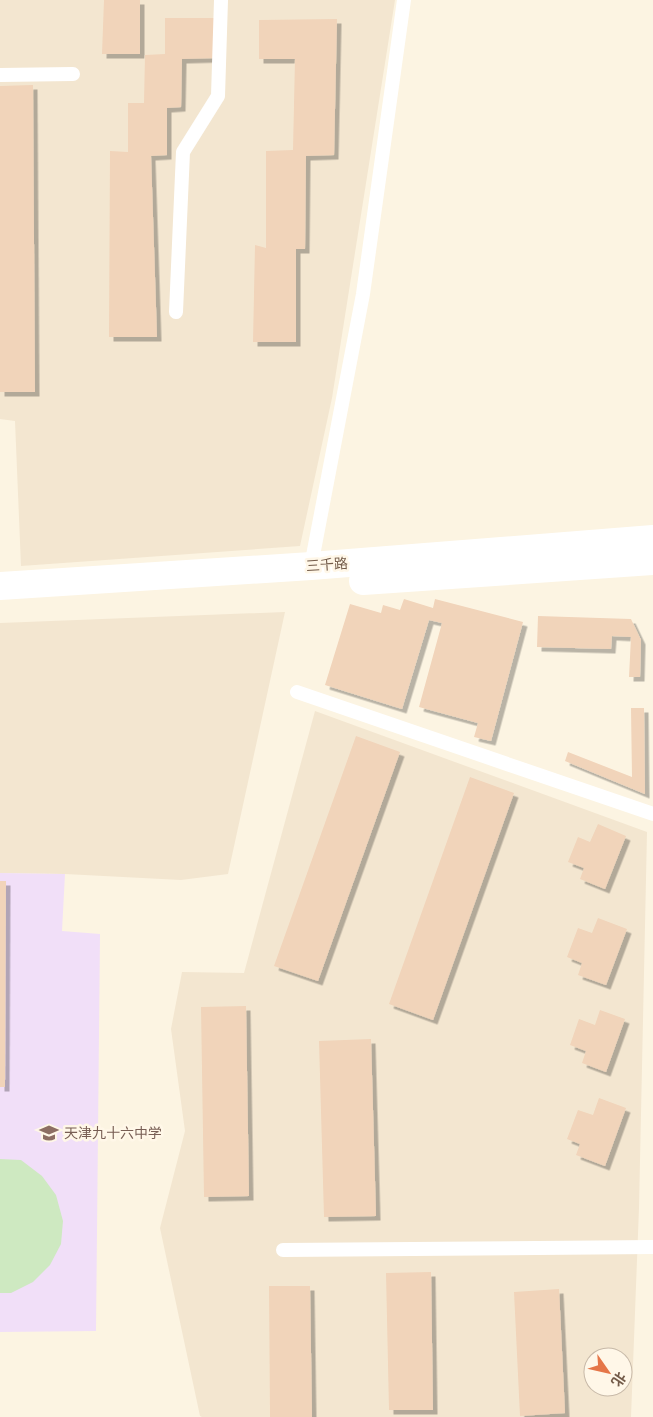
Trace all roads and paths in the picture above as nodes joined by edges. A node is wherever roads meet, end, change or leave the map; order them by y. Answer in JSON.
{"nodes":[{"id":1,"x":221,"y":0,"type":"edge"},
{"id":2,"x":404,"y":0,"type":"edge"},
{"id":3,"x":73,"y":74,"type":"dead end"},
{"id":4,"x":0,"y":75,"type":"edge"},
{"id":5,"x":176,"y":312,"type":"dead end"},
{"id":6,"x":653,"y":539,"type":"edge"},
{"id":7,"x":653,"y":561,"type":"edge"},
{"id":8,"x":311,"y":566,"type":"junction"},
{"id":9,"x":0,"y":586,"type":"edge"},
{"id":10,"x":0,"y":605,"type":"edge"},
{"id":11,"x":297,"y":692,"type":"dead end"},
{"id":12,"x":653,"y":814,"type":"edge"},
{"id":13,"x":653,"y":1247,"type":"edge"},
{"id":14,"x":283,"y":1250,"type":"dead end"}],
"edges":[{"from":1,"to":5,"type":"lane"},
{"from":2,"to":8,"type":"lane"},
{"from":3,"to":4,"type":"lane"},
{"from":6,"to":8,"type":"street","name":"三千路"},
{"from":7,"to":10,"type":"street","name":"三千路"},
{"from":8,"to":9,"type":"street","name":"三千路"},
{"from":11,"to":12,"type":"lane"},
{"from":13,"to":14,"type":"lane"}]}
